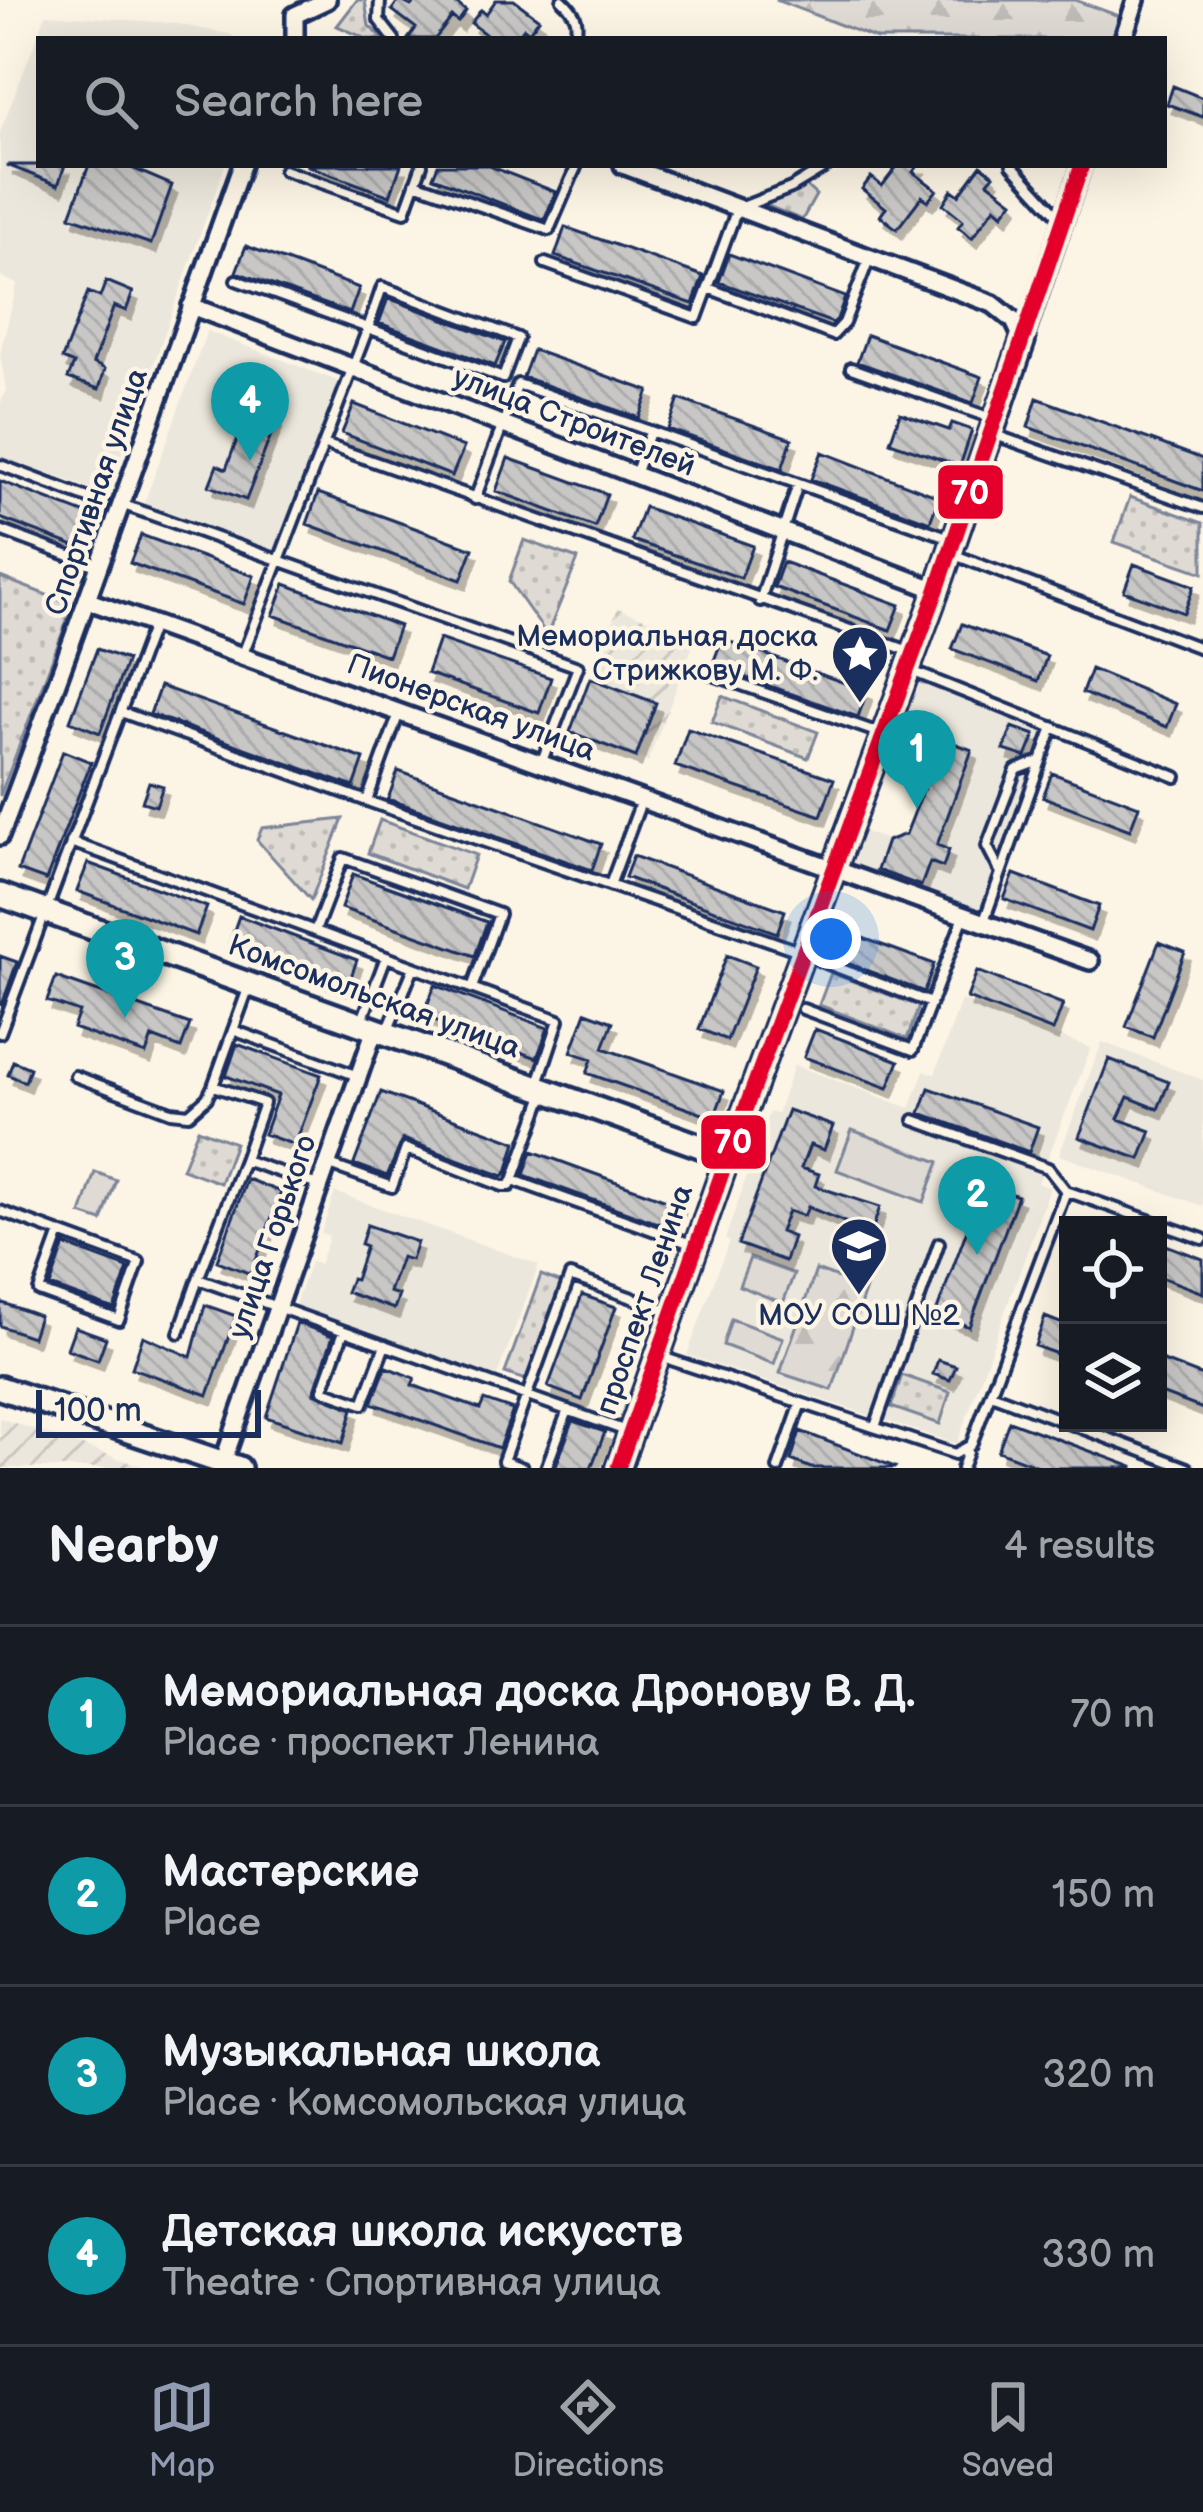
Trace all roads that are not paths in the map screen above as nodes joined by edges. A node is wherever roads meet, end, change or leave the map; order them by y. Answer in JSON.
{"nodes":[{"id":1,"x":327,"y":0,"type":"edge"},
{"id":2,"x":380,"y":0,"type":"edge"},
{"id":3,"x":562,"y":0,"type":"edge"},
{"id":4,"x":1136,"y":0,"type":"edge"},
{"id":5,"x":295,"y":36,"type":"edge"},
{"id":6,"x":392,"y":36,"type":"edge"},
{"id":7,"x":574,"y":36,"type":"edge"},
{"id":8,"x":1124,"y":36,"type":"edge"},
{"id":9,"x":241,"y":168,"type":"edge"},
{"id":10,"x":421,"y":168,"type":"edge"},
{"id":11,"x":576,"y":168,"type":"edge"},
{"id":12,"x":631,"y":168,"type":"edge"},
{"id":13,"x":824,"y":168,"type":"edge"},
{"id":14,"x":1015,"y":168,"type":"edge"},
{"id":15,"x":1081,"y":168,"type":"edge"},
{"id":16,"x":284,"y":170,"type":"dead end"},
{"id":17,"x":416,"y":183,"type":"junction"},
{"id":18,"x":737,"y":208,"type":"junction"},
{"id":19,"x":1064,"y":222,"type":"junction"},
{"id":20,"x":870,"y":258,"type":"junction"},
{"id":21,"x":544,"y":262,"type":"dead end"},
{"id":22,"x":236,"y":280,"type":"dead end"},
{"id":23,"x":708,"y":288,"type":"junction"},
{"id":24,"x":191,"y":306,"type":"junction"},
{"id":25,"x":368,"y":328,"type":"junction"},
{"id":26,"x":1022,"y":340,"type":"junction"},
{"id":27,"x":354,"y":368,"type":"junction"},
{"id":28,"x":851,"y":368,"type":"dead end"},
{"id":29,"x":503,"y":424,"type":"junction"},
{"id":30,"x":994,"y":427,"type":"junction"},
{"id":31,"x":650,"y":432,"type":"junction"},
{"id":32,"x":324,"y":444,"type":"junction"},
{"id":33,"x":0,"y":465,"type":"edge"},
{"id":34,"x":635,"y":475,"type":"junction"},
{"id":35,"x":798,"y":484,"type":"junction"},
{"id":36,"x":475,"y":499,"type":"junction"},
{"id":37,"x":120,"y":503,"type":"junction"},
{"id":38,"x":1203,"y":508,"type":"edge"},
{"id":39,"x":0,"y":530,"type":"edge"},
{"id":40,"x":783,"y":531,"type":"junction"},
{"id":41,"x":952,"y":547,"type":"junction"},
{"id":42,"x":82,"y":561,"type":"junction"},
{"id":43,"x":279,"y":561,"type":"junction"},
{"id":44,"x":101,"y":568,"type":"junction"},
{"id":45,"x":937,"y":590,"type":"junction"},
{"id":46,"x":89,"y":601,"type":"junction"},
{"id":47,"x":760,"y":601,"type":"junction"},
{"id":48,"x":153,"y":623,"type":"junction"},
{"id":49,"x":1203,"y":649,"type":"edge"},
{"id":50,"x":243,"y":656,"type":"junction"},
{"id":51,"x":910,"y":661,"type":"junction"},
{"id":52,"x":710,"y":674,"type":"dead end"},
{"id":53,"x":400,"y":711,"type":"junction"},
{"id":54,"x":121,"y":712,"type":"junction"},
{"id":55,"x":1053,"y":727,"type":"junction"},
{"id":56,"x":883,"y":734,"type":"junction"},
{"id":57,"x":1042,"y":760,"type":"junction"},
{"id":58,"x":542,"y":762,"type":"junction"},
{"id":59,"x":1176,"y":777,"type":"dead end"},
{"id":60,"x":643,"y":798,"type":"junction"},
{"id":61,"x":367,"y":801,"type":"junction"},
{"id":62,"x":0,"y":836,"type":"edge"},
{"id":63,"x":71,"y":842,"type":"junction"},
{"id":64,"x":836,"y":866,"type":"junction"},
{"id":65,"x":1001,"y":873,"type":"junction"},
{"id":66,"x":610,"y":885,"type":"junction"},
{"id":67,"x":0,"y":895,"type":"edge"},
{"id":68,"x":45,"y":911,"type":"junction"},
{"id":69,"x":964,"y":915,"type":"junction"},
{"id":70,"x":983,"y":922,"type":"junction"},
{"id":71,"x":315,"y":931,"type":"junction"},
{"id":72,"x":386,"y":957,"type":"junction"},
{"id":73,"x":812,"y":957,"type":"junction"},
{"id":74,"x":1090,"y":961,"type":"dead end"},
{"id":75,"x":415,"y":967,"type":"junction"},
{"id":76,"x":250,"y":985,"type":"junction"},
{"id":77,"x":472,"y":988,"type":"junction"},
{"id":78,"x":931,"y":1003,"type":"junction"},
{"id":79,"x":803,"y":1009,"type":"dead end"},
{"id":80,"x":374,"y":1029,"type":"junction"},
{"id":81,"x":233,"y":1030,"type":"junction"},
{"id":82,"x":0,"y":1033,"type":"edge"},
{"id":83,"x":75,"y":1076,"type":"dead end"},
{"id":84,"x":358,"y":1076,"type":"junction"},
{"id":85,"x":213,"y":1086,"type":"junction"},
{"id":86,"x":541,"y":1089,"type":"junction"},
{"id":87,"x":914,"y":1120,"type":"dead end"},
{"id":88,"x":728,"y":1156,"type":"junction"},
{"id":89,"x":244,"y":1160,"type":"junction"},
{"id":90,"x":327,"y":1164,"type":"junction"},
{"id":91,"x":513,"y":1180,"type":"junction"},
{"id":92,"x":320,"y":1186,"type":"junction"},
{"id":93,"x":1066,"y":1191,"type":"junction"},
{"id":94,"x":0,"y":1211,"type":"edge"},
{"id":95,"x":60,"y":1232,"type":"junction"},
{"id":96,"x":1203,"y":1239,"type":"edge"},
{"id":97,"x":939,"y":1243,"type":"dead end"},
{"id":98,"x":697,"y":1246,"type":"junction"},
{"id":99,"x":198,"y":1279,"type":"junction"},
{"id":100,"x":278,"y":1306,"type":"junction"},
{"id":101,"x":674,"y":1313,"type":"junction"},
{"id":102,"x":344,"y":1330,"type":"junction"},
{"id":103,"x":179,"y":1333,"type":"dead end"},
{"id":104,"x":385,"y":1345,"type":"junction"},
{"id":105,"x":659,"y":1356,"type":"junction"},
{"id":106,"x":0,"y":1388,"type":"edge"},
{"id":107,"x":991,"y":1394,"type":"junction"},
{"id":108,"x":527,"y":1396,"type":"junction"},
{"id":109,"x":801,"y":1403,"type":"junction"},
{"id":110,"x":568,"y":1410,"type":"junction"},
{"id":111,"x":875,"y":1427,"type":"junction"},
{"id":112,"x":631,"y":1432,"type":"junction"},
{"id":113,"x":971,"y":1444,"type":"junction"},
{"id":114,"x":228,"y":1466,"type":"edge"},
{"id":115,"x":524,"y":1468,"type":"edge"},
{"id":116,"x":546,"y":1468,"type":"edge"},
{"id":117,"x":618,"y":1468,"type":"edge"},
{"id":118,"x":778,"y":1468,"type":"edge"},
{"id":119,"x":962,"y":1468,"type":"edge"},
{"id":120,"x":1187,"y":1468,"type":"edge"}],
"edges":[{"from":1,"to":5,"type":"street"},
{"from":2,"to":6,"type":"lane"},
{"from":3,"to":7,"type":"lane"},
{"from":4,"to":8,"type":"street"},
{"from":9,"to":24,"type":"street","name":"Спортивная улица"},
{"from":10,"to":17,"type":"lane"},
{"from":11,"to":17,"type":"lane"},
{"from":12,"to":18,"type":"street"},
{"from":13,"to":18,"type":"lane"},
{"from":14,"to":19,"type":"lane"},
{"from":15,"to":19,"type":"street"},
{"from":16,"to":17,"type":"lane"},
{"from":18,"to":20,"type":"street"},
{"from":18,"to":23,"type":"lane"},
{"from":19,"to":26,"type":"street"},
{"from":20,"to":23,"type":"lane"},
{"from":20,"to":26,"type":"street"},
{"from":21,"to":23,"type":"lane"},
{"from":22,"to":25,"type":"lane"},
{"from":24,"to":27,"type":"street","name":"улица Строителей"},
{"from":24,"to":37,"type":"street","name":"Спортивная улица"},
{"from":25,"to":25,"type":"lane"},
{"from":25,"to":27,"type":"lane"},
{"from":26,"to":30,"type":"street","name":"проспект Ленина"},
{"from":27,"to":29,"type":"street","name":"улица Строителей"},
{"from":27,"to":32,"type":"lane"},
{"from":28,"to":30,"type":"lane"},
{"from":29,"to":31,"type":"lane"},
{"from":29,"to":34,"type":"street","name":"улица Строителей"},
{"from":29,"to":36,"type":"lane"},
{"from":30,"to":38,"type":"lane"},
{"from":30,"to":41,"type":"street","name":"проспект Ленина"},
{"from":31,"to":34,"type":"lane"},
{"from":31,"to":35,"type":"lane"},
{"from":32,"to":36,"type":"lane"},
{"from":32,"to":43,"type":"lane"},
{"from":33,"to":42,"type":"lane"},
{"from":34,"to":40,"type":"street","name":"улица Строителей"},
{"from":35,"to":40,"type":"lane"},
{"from":35,"to":41,"type":"lane"},
{"from":36,"to":47,"type":"lane"},
{"from":37,"to":43,"type":"lane"},
{"from":37,"to":44,"type":"street","name":"Спортивная улица"},
{"from":39,"to":42,"type":"lane"},
{"from":40,"to":45,"type":"street","name":"улица Строителей"},
{"from":40,"to":47,"type":"lane"},
{"from":41,"to":45,"type":"street","name":"проспект Ленина"},
{"from":41,"to":49,"type":"lane"},
{"from":42,"to":44,"type":"lane"},
{"from":43,"to":50,"type":"lane"},
{"from":43,"to":58,"type":"lane"},
{"from":44,"to":46,"type":"street","name":"Спортивная улица"},
{"from":45,"to":51,"type":"street","name":"проспект Ленина"},
{"from":46,"to":48,"type":"street","name":"Пионерская улица"},
{"from":46,"to":62,"type":"street","name":"Спортивная улица"},
{"from":47,"to":51,"type":"lane"},
{"from":48,"to":50,"type":"street","name":"Пионерская улица"},
{"from":48,"to":54,"type":"lane"},
{"from":50,"to":53,"type":"street","name":"Пионерская улица"},
{"from":51,"to":55,"type":"lane"},
{"from":51,"to":56,"type":"street","name":"проспект Ленина"},
{"from":52,"to":56,"type":"lane"},
{"from":53,"to":58,"type":"street","name":"Пионерская улица"},
{"from":53,"to":61,"type":"lane"},
{"from":54,"to":61,"type":"lane"},
{"from":54,"to":63,"type":"lane"},
{"from":55,"to":57,"type":"lane"},
{"from":55,"to":59,"type":"lane"},
{"from":56,"to":64,"type":"street","name":"проспект Ленина"},
{"from":57,"to":65,"type":"lane"},
{"from":57,"to":65,"type":"lane"},
{"from":58,"to":60,"type":"street","name":"Пионерская улица"},
{"from":60,"to":64,"type":"street","name":"Пионерская улица"},
{"from":60,"to":66,"type":"lane"},
{"from":61,"to":66,"type":"lane"},
{"from":63,"to":68,"type":"lane"},
{"from":63,"to":71,"type":"lane"},
{"from":64,"to":69,"type":"street","name":"Пионерская улица"},
{"from":64,"to":73,"type":"street","name":"проспект Ленина"},
{"from":65,"to":70,"type":"lane"},
{"from":66,"to":73,"type":"lane"},
{"from":67,"to":68,"type":"street","name":"Комсомольская улица"},
{"from":68,"to":76,"type":"street","name":"Комсомольская улица"},
{"from":68,"to":82,"type":"lane"},
{"from":69,"to":70,"type":"street","name":"Пионерская улица"},
{"from":69,"to":78,"type":"lane"},
{"from":70,"to":74,"type":"street","name":"Пионерская улица"},
{"from":71,"to":72,"type":"lane"},
{"from":71,"to":77,"type":"lane"},
{"from":72,"to":75,"type":"lane"},
{"from":72,"to":80,"type":"lane"},
{"from":73,"to":78,"type":"lane"},
{"from":73,"to":88,"type":"street","name":"проспект Ленина"},
{"from":75,"to":77,"type":"lane"},
{"from":75,"to":80,"type":"lane"},
{"from":76,"to":80,"type":"street","name":"Комсомольская улица"},
{"from":76,"to":81,"type":"lane"},
{"from":77,"to":86,"type":"lane"},
{"from":78,"to":79,"type":"lane"},
{"from":80,"to":84,"type":"street","name":"улица Горького"},
{"from":80,"to":86,"type":"street","name":"Комсомольская улица"},
{"from":81,"to":84,"type":"lane"},
{"from":81,"to":85,"type":"lane"},
{"from":83,"to":85,"type":"lane"},
{"from":84,"to":90,"type":"street","name":"улица Горького"},
{"from":85,"to":89,"type":"lane"},
{"from":86,"to":88,"type":"street","name":"Комсомольская улица"},
{"from":86,"to":91,"type":"lane"},
{"from":87,"to":93,"type":"lane"},
{"from":88,"to":98,"type":"street","name":"проспект Ленина"},
{"from":89,"to":92,"type":"lane"},
{"from":89,"to":99,"type":"lane"},
{"from":90,"to":91,"type":"lane"},
{"from":90,"to":92,"type":"street","name":"улица Горького"},
{"from":91,"to":98,"type":"lane"},
{"from":92,"to":100,"type":"street","name":"улица Горького"},
{"from":93,"to":96,"type":"lane"},
{"from":93,"to":107,"type":"lane"},
{"from":94,"to":95,"type":"lane"},
{"from":95,"to":95,"type":"lane"},
{"from":97,"to":111,"type":"lane"},
{"from":98,"to":101,"type":"street","name":"проспект Ленина"},
{"from":99,"to":100,"type":"lane"},
{"from":99,"to":103,"type":"lane"},
{"from":100,"to":102,"type":"lane"},
{"from":100,"to":114,"type":"street","name":"улица Горького"},
{"from":101,"to":105,"type":"street","name":"проспект Ленина"},
{"from":101,"to":108,"type":"lane"},
{"from":102,"to":104,"type":"lane"},
{"from":102,"to":104,"type":"lane"},
{"from":104,"to":108,"type":"lane"},
{"from":105,"to":109,"type":"lane"},
{"from":105,"to":112,"type":"street","name":"проспект Ленина"},
{"from":106,"to":114,"type":"street"},
{"from":107,"to":113,"type":"lane"},
{"from":107,"to":120,"type":"lane"},
{"from":108,"to":110,"type":"lane"},
{"from":108,"to":115,"type":"lane"},
{"from":109,"to":111,"type":"lane"},
{"from":109,"to":118,"type":"lane"},
{"from":110,"to":112,"type":"lane"},
{"from":110,"to":116,"type":"lane"},
{"from":111,"to":113,"type":"lane"},
{"from":112,"to":117,"type":"street","name":"проспект Ленина"},
{"from":113,"to":119,"type":"lane"}]}
